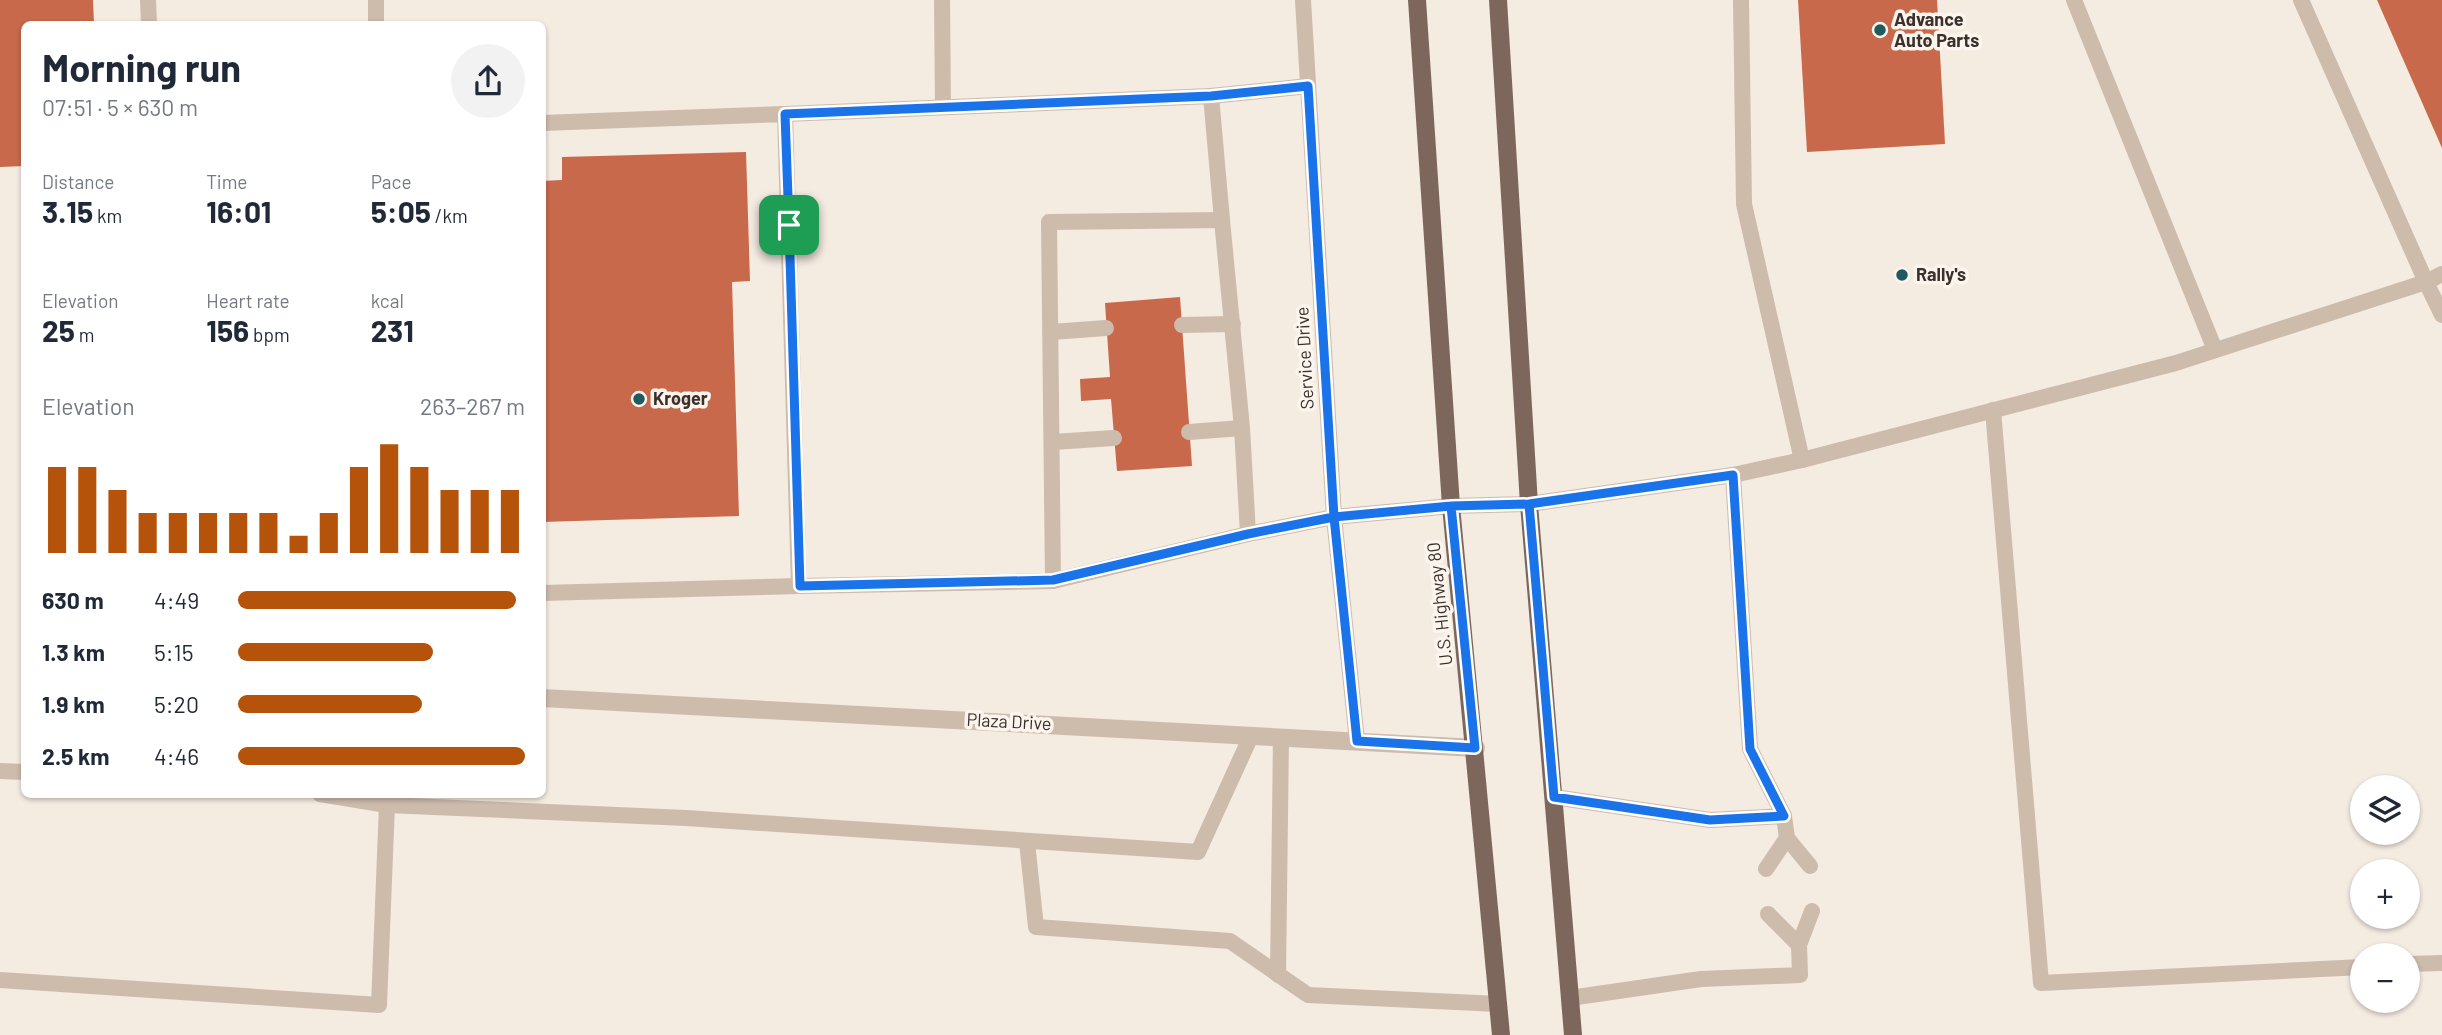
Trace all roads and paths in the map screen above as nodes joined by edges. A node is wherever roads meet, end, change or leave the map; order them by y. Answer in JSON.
{"nodes":[{"id":1,"x":148,"y":0,"type":"edge"},
{"id":2,"x":376,"y":0,"type":"edge"},
{"id":3,"x":943,"y":0,"type":"edge"},
{"id":4,"x":1303,"y":0,"type":"edge"},
{"id":5,"x":1417,"y":0,"type":"edge"},
{"id":6,"x":1498,"y":0,"type":"edge"},
{"id":7,"x":1741,"y":0,"type":"edge"},
{"id":8,"x":2074,"y":0,"type":"edge"},
{"id":9,"x":2301,"y":0,"type":"edge"},
{"id":10,"x":149,"y":21,"type":"edge"},
{"id":11,"x":376,"y":21,"type":"edge"},
{"id":12,"x":1308,"y":86,"type":"junction"},
{"id":13,"x":1211,"y":96,"type":"junction"},
{"id":14,"x":943,"y":107,"type":"junction"},
{"id":15,"x":785,"y":114,"type":"junction"},
{"id":16,"x":546,"y":123,"type":"edge"},
{"id":17,"x":1222,"y":220,"type":"junction"},
{"id":18,"x":2442,"y":274,"type":"edge"},
{"id":19,"x":2426,"y":282,"type":"junction"},
{"id":20,"x":2442,"y":315,"type":"edge"},
{"id":21,"x":1233,"y":324,"type":"junction"},
{"id":22,"x":1182,"y":325,"type":"dead end"},
{"id":23,"x":1106,"y":328,"type":"dead end"},
{"id":24,"x":1051,"y":332,"type":"junction"},
{"id":25,"x":2215,"y":350,"type":"junction"},
{"id":26,"x":1993,"y":410,"type":"junction"},
{"id":27,"x":1242,"y":428,"type":"junction"},
{"id":28,"x":1189,"y":432,"type":"dead end"},
{"id":29,"x":1114,"y":438,"type":"dead end"},
{"id":30,"x":1053,"y":442,"type":"junction"},
{"id":31,"x":1802,"y":460,"type":"junction"},
{"id":32,"x":1733,"y":475,"type":"junction"},
{"id":33,"x":1529,"y":504,"type":"junction"},
{"id":34,"x":1451,"y":506,"type":"junction"},
{"id":35,"x":1334,"y":517,"type":"junction"},
{"id":36,"x":1248,"y":534,"type":"junction"},
{"id":37,"x":1053,"y":580,"type":"junction"},
{"id":38,"x":800,"y":586,"type":"junction"},
{"id":39,"x":546,"y":593,"type":"edge"},
{"id":40,"x":546,"y":698,"type":"edge"},
{"id":41,"x":1251,"y":736,"type":"junction"},
{"id":42,"x":1281,"y":737,"type":"junction"},
{"id":43,"x":1357,"y":741,"type":"junction"},
{"id":44,"x":1475,"y":748,"type":"junction"},
{"id":45,"x":0,"y":771,"type":"edge"},
{"id":46,"x":21,"y":772,"type":"edge"},
{"id":47,"x":1554,"y":797,"type":"junction"},
{"id":48,"x":344,"y":798,"type":"edge"},
{"id":49,"x":387,"y":805,"type":"junction"},
{"id":50,"x":1784,"y":816,"type":"junction"},
{"id":51,"x":1787,"y":838,"type":"junction"},
{"id":52,"x":1027,"y":842,"type":"junction"},
{"id":53,"x":1810,"y":866,"type":"dead end"},
{"id":54,"x":1766,"y":869,"type":"dead end"},
{"id":55,"x":1812,"y":911,"type":"dead end"},
{"id":56,"x":1768,"y":914,"type":"dead end"},
{"id":57,"x":1799,"y":945,"type":"junction"},
{"id":58,"x":2442,"y":963,"type":"edge"},
{"id":59,"x":2420,"y":964,"type":"edge"},
{"id":60,"x":2350,"y":968,"type":"edge"},
{"id":61,"x":1278,"y":975,"type":"junction"},
{"id":62,"x":0,"y":981,"type":"edge"},
{"id":63,"x":1570,"y":998,"type":"junction"},
{"id":64,"x":1498,"y":1004,"type":"junction"},
{"id":65,"x":1501,"y":1035,"type":"edge"},
{"id":66,"x":1573,"y":1035,"type":"edge"}],
"edges":[{"from":1,"to":10,"type":"lane"},
{"from":2,"to":11,"type":"lane"},
{"from":3,"to":14,"type":"lane"},
{"from":4,"to":12,"type":"lane","name":"Service Drive"},
{"from":5,"to":34,"type":"main road","name":"U.S. Highway 80"},
{"from":6,"to":33,"type":"main road"},
{"from":7,"to":31,"type":"lane"},
{"from":8,"to":25,"type":"lane"},
{"from":9,"to":19,"type":"lane"},
{"from":12,"to":13,"type":"lane"},
{"from":12,"to":35,"type":"lane","name":"Service Drive"},
{"from":13,"to":14,"type":"lane"},
{"from":13,"to":17,"type":"lane"},
{"from":14,"to":15,"type":"lane"},
{"from":15,"to":16,"type":"lane"},
{"from":15,"to":38,"type":"lane"},
{"from":17,"to":21,"type":"lane"},
{"from":17,"to":24,"type":"lane"},
{"from":18,"to":19,"type":"lane"},
{"from":19,"to":20,"type":"lane"},
{"from":19,"to":25,"type":"lane"},
{"from":21,"to":22,"type":"lane"},
{"from":21,"to":27,"type":"lane"},
{"from":23,"to":24,"type":"lane"},
{"from":24,"to":30,"type":"lane"},
{"from":25,"to":26,"type":"lane"},
{"from":26,"to":31,"type":"lane"},
{"from":26,"to":60,"type":"lane"},
{"from":27,"to":28,"type":"lane"},
{"from":27,"to":36,"type":"lane"},
{"from":29,"to":30,"type":"lane"},
{"from":30,"to":37,"type":"lane"},
{"from":31,"to":32,"type":"lane"},
{"from":32,"to":33,"type":"lane"},
{"from":32,"to":50,"type":"lane"},
{"from":33,"to":34,"type":"lane"},
{"from":33,"to":47,"type":"main road"},
{"from":34,"to":35,"type":"lane"},
{"from":34,"to":44,"type":"main road","name":"U.S. Highway 80"},
{"from":35,"to":36,"type":"lane"},
{"from":35,"to":43,"type":"lane","name":"Service Drive"},
{"from":36,"to":37,"type":"lane"},
{"from":37,"to":38,"type":"lane"},
{"from":38,"to":39,"type":"lane"},
{"from":40,"to":41,"type":"street","name":"Plaza Drive"},
{"from":41,"to":42,"type":"street","name":"Plaza Drive"},
{"from":41,"to":52,"type":"lane"},
{"from":42,"to":43,"type":"street","name":"Plaza Drive"},
{"from":42,"to":61,"type":"lane"},
{"from":43,"to":44,"type":"street","name":"Plaza Drive"},
{"from":44,"to":64,"type":"main road","name":"U.S. Highway 80"},
{"from":45,"to":46,"type":"lane"},
{"from":47,"to":50,"type":"lane"},
{"from":47,"to":63,"type":"main road"},
{"from":48,"to":49,"type":"lane"},
{"from":49,"to":52,"type":"lane"},
{"from":49,"to":62,"type":"lane"},
{"from":50,"to":51,"type":"lane"},
{"from":51,"to":53,"type":"lane"},
{"from":51,"to":54,"type":"lane"},
{"from":52,"to":61,"type":"lane"},
{"from":55,"to":57,"type":"lane"},
{"from":56,"to":57,"type":"lane"},
{"from":57,"to":63,"type":"lane"},
{"from":58,"to":59,"type":"lane"},
{"from":61,"to":64,"type":"lane"},
{"from":63,"to":66,"type":"main road"},
{"from":64,"to":65,"type":"main road","name":"U.S. Highway 80"}]}
